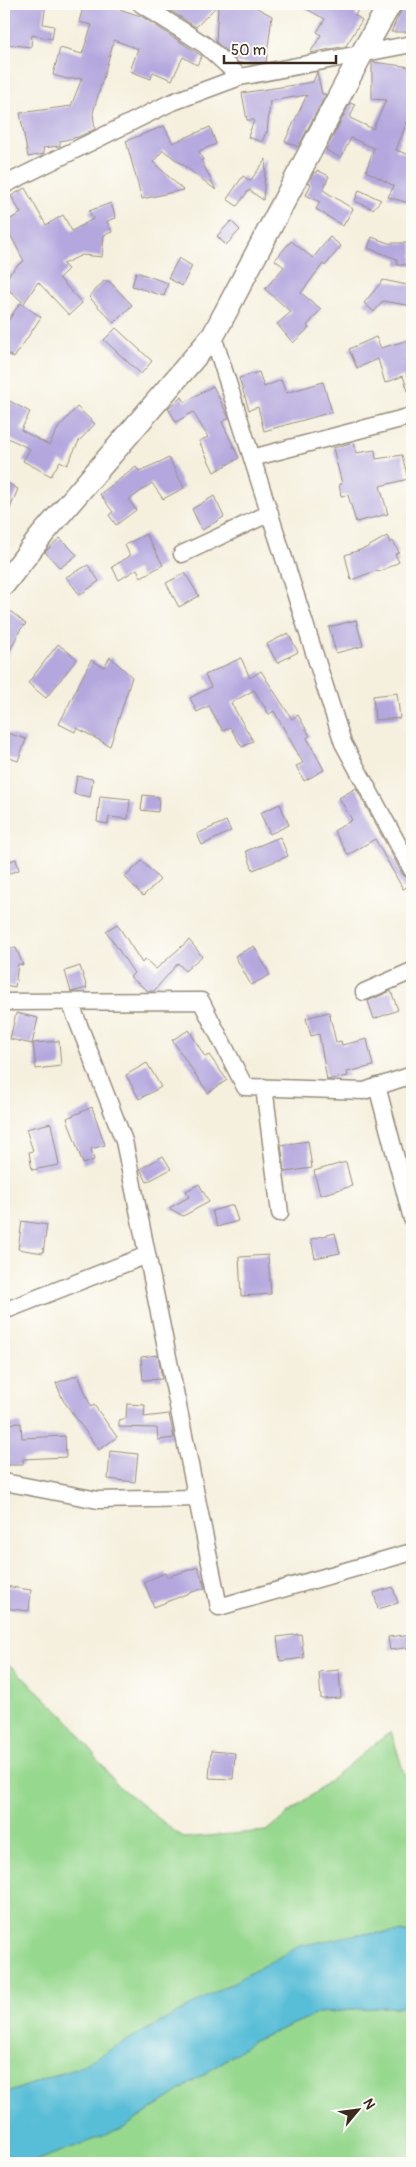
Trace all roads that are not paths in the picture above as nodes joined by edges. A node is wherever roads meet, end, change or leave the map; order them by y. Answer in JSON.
{"nodes":[{"id":1,"x":140,"y":4,"type":"edge"},
{"id":2,"x":390,"y":4,"type":"edge"},
{"id":3,"x":412,"y":44,"type":"edge"},
{"id":4,"x":360,"y":55,"type":"junction"},
{"id":5,"x":240,"y":77,"type":"junction"},
{"id":6,"x":4,"y":184,"type":"edge"},
{"id":7,"x":213,"y":336,"type":"junction"},
{"id":8,"x":412,"y":416,"type":"edge"},
{"id":9,"x":252,"y":458,"type":"junction"},
{"id":10,"x":270,"y":513,"type":"junction"},
{"id":11,"x":182,"y":554,"type":"dead end"},
{"id":12,"x":4,"y":584,"type":"edge"},
{"id":13,"x":412,"y":870,"type":"edge"},
{"id":14,"x":412,"y":971,"type":"edge"},
{"id":15,"x":364,"y":992,"type":"dead end"},
{"id":16,"x":4,"y":1002,"type":"edge"},
{"id":17,"x":70,"y":1002,"type":"junction"},
{"id":18,"x":412,"y":1075,"type":"edge"},
{"id":19,"x":377,"y":1086,"type":"junction"},
{"id":20,"x":264,"y":1088,"type":"junction"},
{"id":21,"x":280,"y":1213,"type":"dead end"},
{"id":22,"x":412,"y":1219,"type":"edge"},
{"id":23,"x":147,"y":1255,"type":"junction"},
{"id":24,"x":4,"y":1311,"type":"edge"},
{"id":25,"x":4,"y":1482,"type":"edge"},
{"id":26,"x":197,"y":1498,"type":"junction"},
{"id":27,"x":412,"y":1552,"type":"edge"}],
"edges":[{"from":1,"to":5,"type":"street"},
{"from":2,"to":4,"type":"main road"},
{"from":3,"to":4,"type":"street"},
{"from":4,"to":5,"type":"street"},
{"from":4,"to":7,"type":"main road"},
{"from":5,"to":6,"type":"street"},
{"from":7,"to":9,"type":"street"},
{"from":7,"to":12,"type":"main road"},
{"from":8,"to":9,"type":"street"},
{"from":9,"to":10,"type":"street"},
{"from":10,"to":11,"type":"street"},
{"from":10,"to":13,"type":"street"},
{"from":14,"to":15,"type":"street"},
{"from":16,"to":17,"type":"street"},
{"from":17,"to":20,"type":"street"},
{"from":17,"to":23,"type":"street"},
{"from":18,"to":19,"type":"street"},
{"from":19,"to":20,"type":"street"},
{"from":19,"to":22,"type":"street"},
{"from":20,"to":21,"type":"street"},
{"from":23,"to":24,"type":"street"},
{"from":23,"to":26,"type":"street"},
{"from":25,"to":26,"type":"street"},
{"from":26,"to":27,"type":"street"}]}
